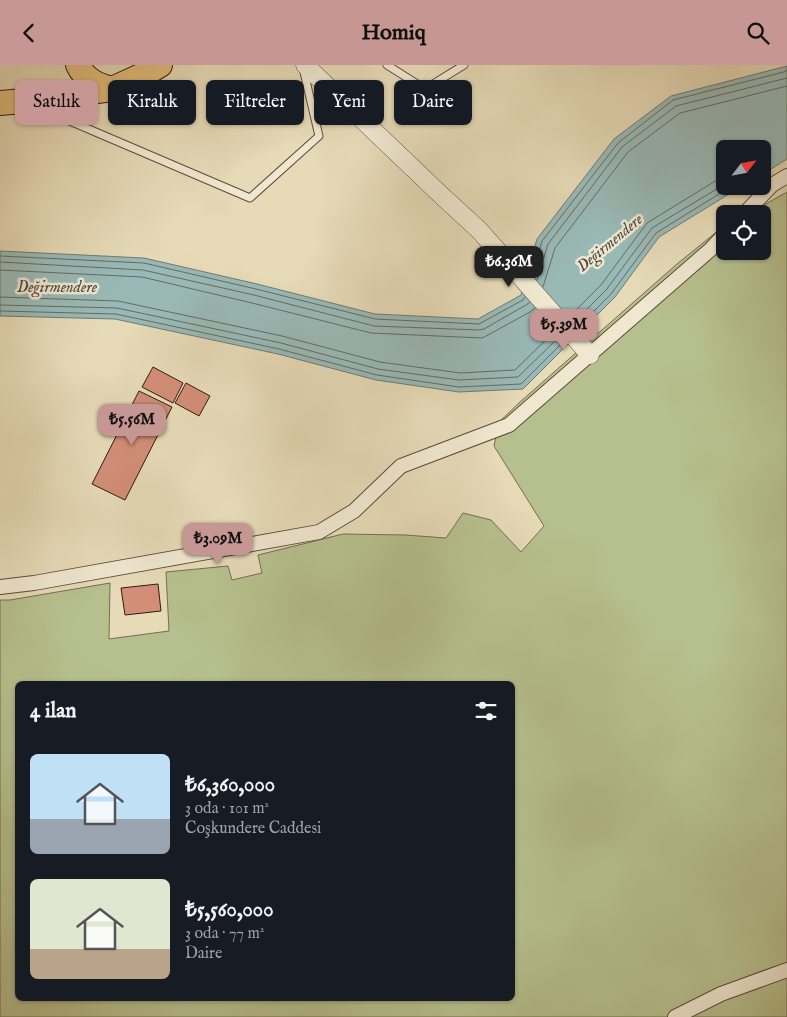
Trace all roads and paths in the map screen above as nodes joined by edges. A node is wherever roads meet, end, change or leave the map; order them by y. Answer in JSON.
{"nodes":[{"id":1,"x":78,"y":65,"type":"edge"},
{"id":2,"x":303,"y":65,"type":"edge"},
{"id":3,"x":387,"y":65,"type":"edge"},
{"id":4,"x":464,"y":65,"type":"edge"},
{"id":5,"x":152,"y":68,"type":"edge"},
{"id":6,"x":129,"y":80,"type":"edge"},
{"id":7,"x":108,"y":88,"type":"edge"},
{"id":8,"x":108,"y":90,"type":"edge"},
{"id":9,"x":11,"y":102,"type":"edge"},
{"id":10,"x":787,"y":176,"type":"edge"},
{"id":11,"x":753,"y":205,"type":"edge"},
{"id":12,"x":716,"y":244,"type":"edge"},
{"id":13,"x":590,"y":355,"type":"junction"},
{"id":14,"x":0,"y":587,"type":"edge"},
{"id":15,"x":787,"y":970,"type":"edge"},
{"id":16,"x":675,"y":1017,"type":"edge"}],
"edges":[{"from":1,"to":7,"type":"highway"},
{"from":2,"to":9,"type":"lane"},
{"from":2,"to":13,"type":"street"},
{"from":3,"to":4,"type":"lane"},
{"from":5,"to":6,"type":"highway"},
{"from":8,"to":9,"type":"highway"},
{"from":10,"to":11,"type":"street"},
{"from":12,"to":13,"type":"street"},
{"from":13,"to":14,"type":"street"},
{"from":15,"to":16,"type":"street"}]}
